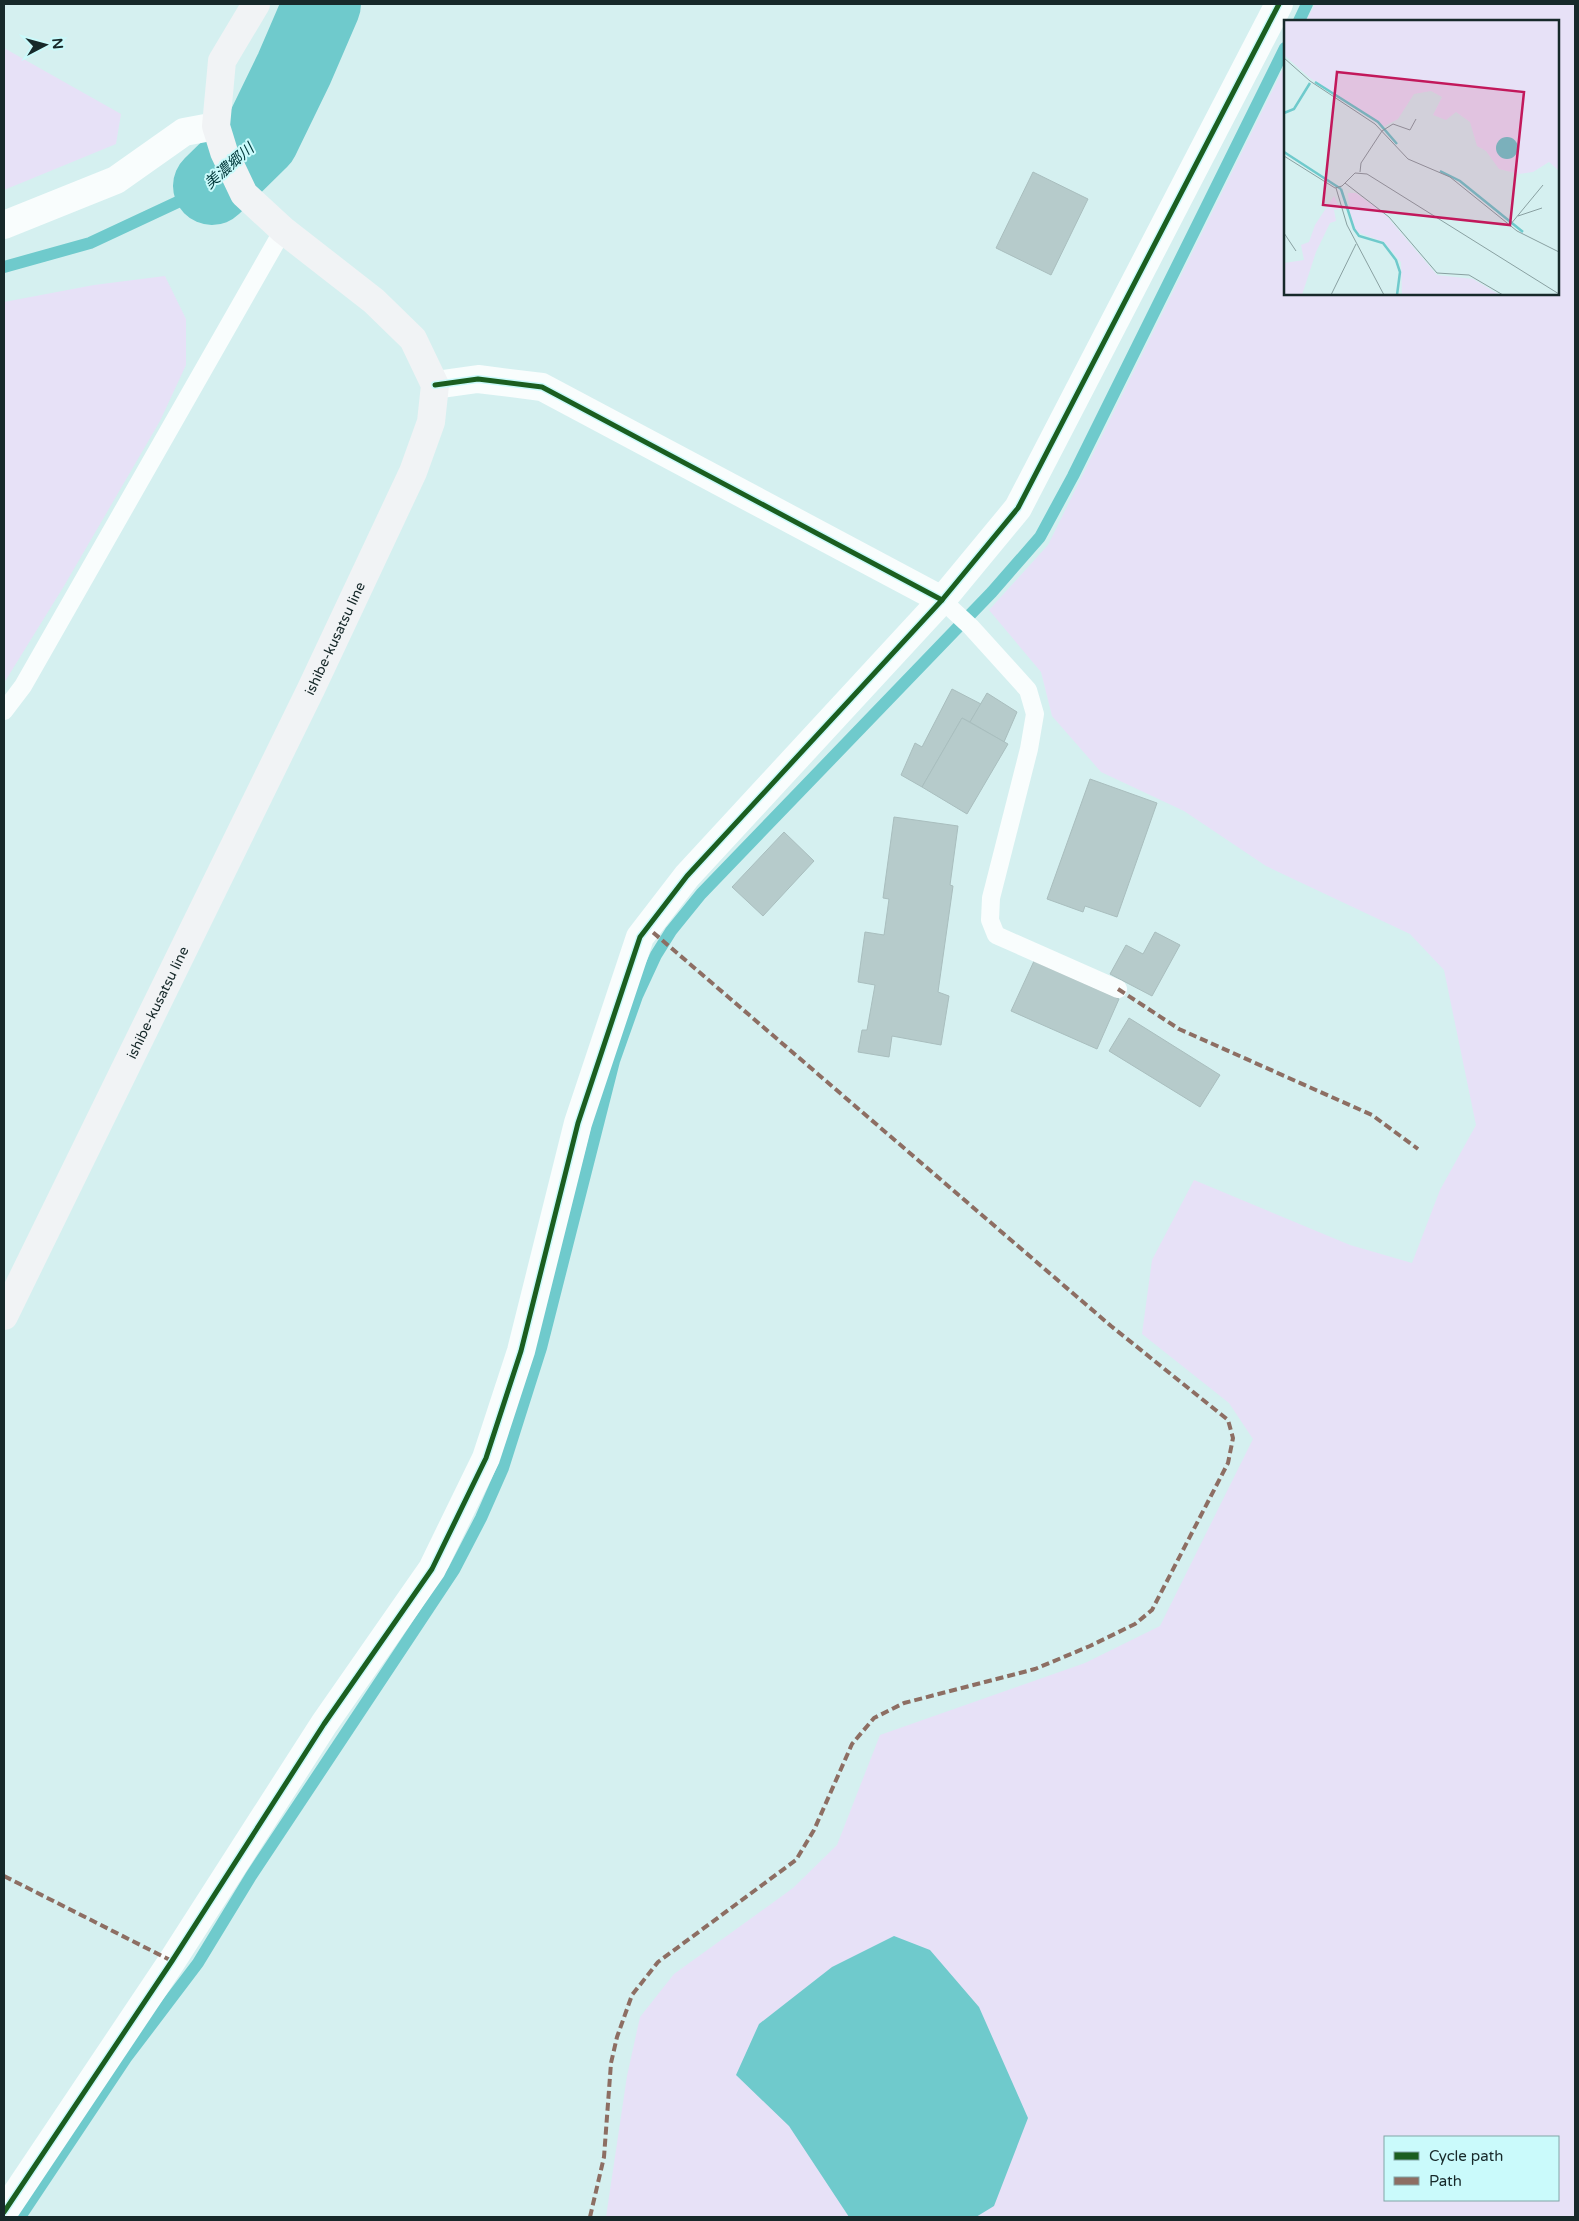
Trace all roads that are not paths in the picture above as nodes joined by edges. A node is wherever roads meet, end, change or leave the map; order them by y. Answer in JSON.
{"nodes":[{"id":1,"x":256,"y":4,"type":"edge"},
{"id":2,"x":1279,"y":4,"type":"edge"},
{"id":3,"x":217,"y":130,"type":"junction"},
{"id":4,"x":4,"y":224,"type":"edge"},
{"id":5,"x":283,"y":230,"type":"junction"},
{"id":6,"x":435,"y":386,"type":"junction"},
{"id":7,"x":949,"y":607,"type":"junction"},
{"id":8,"x":4,"y":711,"type":"edge"},
{"id":9,"x":1118,"y":988,"type":"dead end"},
{"id":10,"x":4,"y":1316,"type":"edge"},
{"id":11,"x":4,"y":2212,"type":"edge"}],
"edges":[{"from":1,"to":3,"type":"main road"},
{"from":2,"to":7,"type":"street"},
{"from":3,"to":4,"type":"street"},
{"from":3,"to":5,"type":"main road"},
{"from":5,"to":6,"type":"main road"},
{"from":5,"to":8,"type":"lane"},
{"from":6,"to":7,"type":"street"},
{"from":6,"to":10,"type":"main road","name":"ishibe-kusatsu line"},
{"from":7,"to":9,"type":"lane"},
{"from":7,"to":11,"type":"street"}]}
